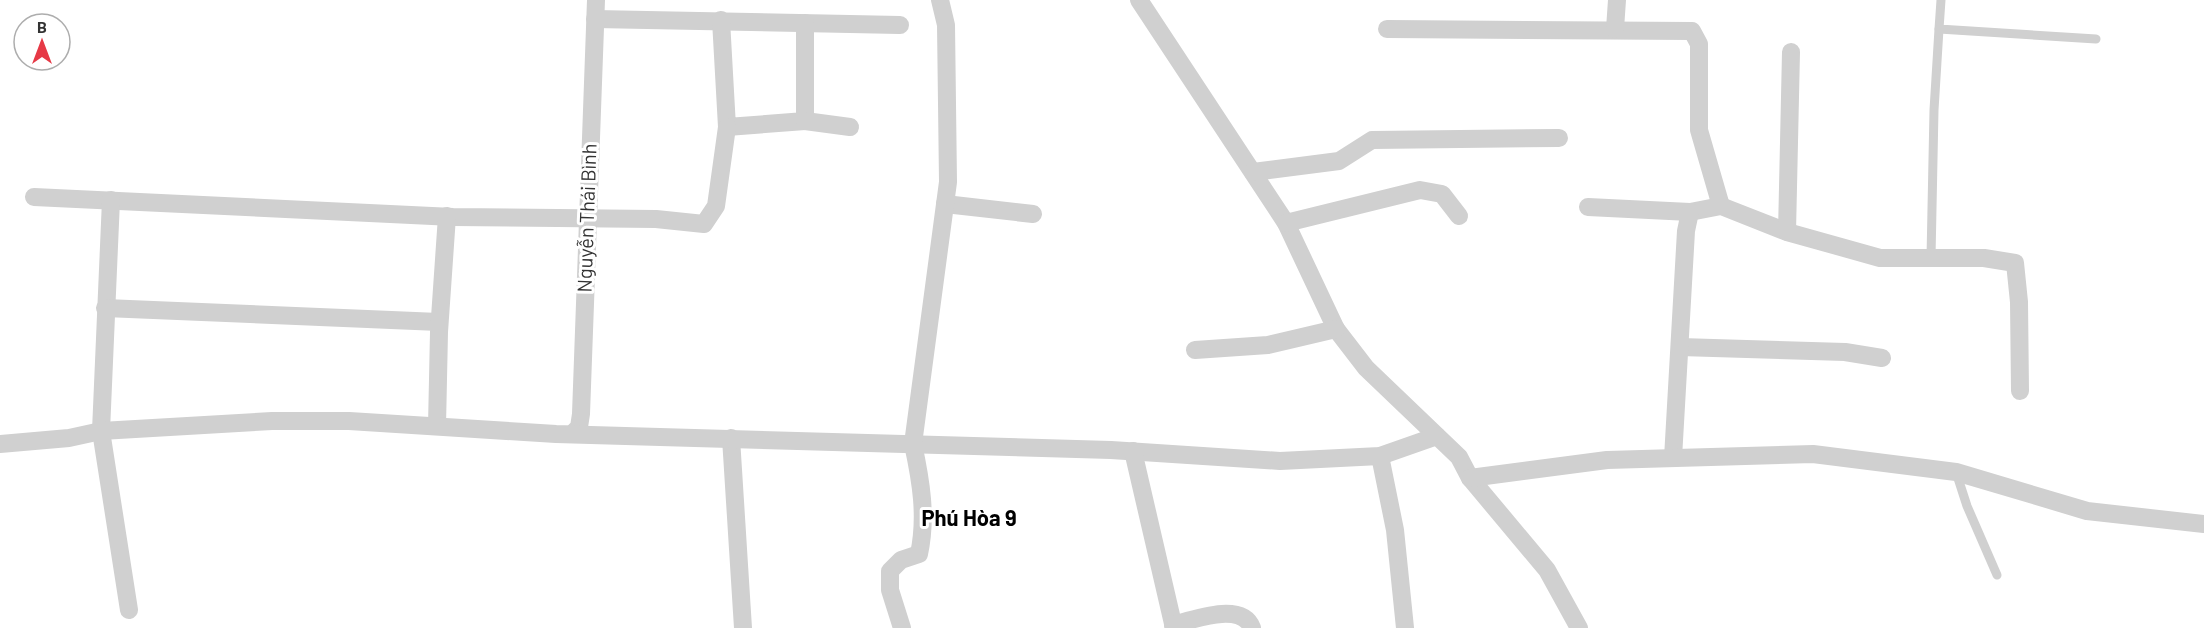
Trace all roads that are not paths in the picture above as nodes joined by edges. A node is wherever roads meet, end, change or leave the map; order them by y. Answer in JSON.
{"nodes":[{"id":1,"x":596,"y":0,"type":"edge"},
{"id":2,"x":940,"y":0,"type":"edge"},
{"id":3,"x":1139,"y":0,"type":"edge"},
{"id":4,"x":1617,"y":0,"type":"edge"},
{"id":5,"x":1941,"y":0,"type":"edge"},
{"id":6,"x":595,"y":19,"type":"junction"},
{"id":7,"x":720,"y":20,"type":"junction"},
{"id":8,"x":805,"y":22,"type":"junction"},
{"id":9,"x":900,"y":25,"type":"dead end"},
{"id":10,"x":1387,"y":29,"type":"dead end"},
{"id":11,"x":1615,"y":29,"type":"junction"},
{"id":12,"x":1939,"y":30,"type":"junction"},
{"id":13,"x":2096,"y":39,"type":"dead end"},
{"id":14,"x":1791,"y":52,"type":"dead end"},
{"id":15,"x":805,"y":121,"type":"junction"},
{"id":16,"x":727,"y":127,"type":"junction"},
{"id":17,"x":850,"y":127,"type":"dead end"},
{"id":18,"x":1559,"y":138,"type":"dead end"},
{"id":19,"x":1253,"y":171,"type":"junction"},
{"id":20,"x":34,"y":197,"type":"dead end"},
{"id":21,"x":111,"y":200,"type":"junction"},
{"id":22,"x":945,"y":204,"type":"junction"},
{"id":23,"x":1721,"y":206,"type":"junction"},
{"id":24,"x":1588,"y":207,"type":"dead end"},
{"id":25,"x":1690,"y":212,"type":"junction"},
{"id":26,"x":1033,"y":214,"type":"dead end"},
{"id":27,"x":447,"y":216,"type":"junction"},
{"id":28,"x":1459,"y":216,"type":"dead end"},
{"id":29,"x":587,"y":218,"type":"junction"},
{"id":30,"x":1286,"y":223,"type":"junction"},
{"id":31,"x":1787,"y":232,"type":"junction"},
{"id":32,"x":1931,"y":258,"type":"junction"},
{"id":33,"x":105,"y":308,"type":"junction"},
{"id":34,"x":439,"y":322,"type":"junction"},
{"id":35,"x":1336,"y":329,"type":"junction"},
{"id":36,"x":1680,"y":347,"type":"junction"},
{"id":37,"x":1195,"y":350,"type":"dead end"},
{"id":38,"x":1882,"y":358,"type":"dead end"},
{"id":39,"x":2020,"y":391,"type":"dead end"},
{"id":40,"x":437,"y":426,"type":"junction"},
{"id":41,"x":102,"y":431,"type":"junction"},
{"id":42,"x":573,"y":432,"type":"junction"},
{"id":43,"x":1437,"y":436,"type":"junction"},
{"id":44,"x":731,"y":438,"type":"junction"},
{"id":45,"x":0,"y":444,"type":"edge"},
{"id":46,"x":914,"y":444,"type":"junction"},
{"id":47,"x":1133,"y":451,"type":"junction"},
{"id":48,"x":1380,"y":456,"type":"junction"},
{"id":49,"x":1673,"y":458,"type":"junction"},
{"id":50,"x":1956,"y":472,"type":"junction"},
{"id":51,"x":1470,"y":478,"type":"junction"},
{"id":52,"x":2204,"y":522,"type":"edge"},
{"id":53,"x":1997,"y":575,"type":"dead end"},
{"id":54,"x":129,"y":610,"type":"dead end"},
{"id":55,"x":1173,"y":627,"type":"edge"},
{"id":56,"x":743,"y":628,"type":"edge"},
{"id":57,"x":902,"y":628,"type":"edge"},
{"id":58,"x":1252,"y":628,"type":"edge"},
{"id":59,"x":1405,"y":628,"type":"edge"},
{"id":60,"x":1579,"y":628,"type":"edge"}],
"edges":[{"from":1,"to":6,"type":"street","name":"Nguyễn Thái Bình"},
{"from":2,"to":22,"type":"street"},
{"from":3,"to":19,"type":"street"},
{"from":4,"to":11,"type":"street"},
{"from":5,"to":12,"type":"lane"},
{"from":6,"to":7,"type":"street"},
{"from":6,"to":29,"type":"street","name":"Nguyễn Thái Bình"},
{"from":7,"to":8,"type":"street"},
{"from":7,"to":16,"type":"street"},
{"from":8,"to":9,"type":"street"},
{"from":8,"to":15,"type":"street"},
{"from":10,"to":11,"type":"street"},
{"from":11,"to":23,"type":"street"},
{"from":12,"to":13,"type":"lane"},
{"from":12,"to":32,"type":"lane"},
{"from":14,"to":31,"type":"street"},
{"from":15,"to":16,"type":"street"},
{"from":15,"to":17,"type":"street"},
{"from":16,"to":29,"type":"street"},
{"from":18,"to":19,"type":"street"},
{"from":19,"to":30,"type":"street"},
{"from":20,"to":21,"type":"street"},
{"from":21,"to":27,"type":"street"},
{"from":21,"to":33,"type":"street"},
{"from":22,"to":26,"type":"street"},
{"from":22,"to":46,"type":"street"},
{"from":23,"to":25,"type":"street"},
{"from":23,"to":31,"type":"street"},
{"from":24,"to":25,"type":"street"},
{"from":25,"to":36,"type":"street"},
{"from":27,"to":29,"type":"street"},
{"from":27,"to":34,"type":"street"},
{"from":28,"to":30,"type":"street"},
{"from":29,"to":42,"type":"street","name":"Nguyễn Thái Bình"},
{"from":30,"to":35,"type":"street"},
{"from":31,"to":32,"type":"street"},
{"from":32,"to":39,"type":"street"},
{"from":33,"to":34,"type":"street"},
{"from":33,"to":41,"type":"street"},
{"from":34,"to":40,"type":"street"},
{"from":35,"to":37,"type":"street"},
{"from":35,"to":43,"type":"street"},
{"from":36,"to":38,"type":"street"},
{"from":36,"to":49,"type":"street"},
{"from":40,"to":41,"type":"street"},
{"from":40,"to":42,"type":"street"},
{"from":41,"to":45,"type":"street"},
{"from":41,"to":54,"type":"street"},
{"from":42,"to":44,"type":"street"},
{"from":43,"to":48,"type":"street"},
{"from":43,"to":51,"type":"street"},
{"from":44,"to":46,"type":"street"},
{"from":44,"to":56,"type":"street"},
{"from":46,"to":47,"type":"street"},
{"from":46,"to":57,"type":"street"},
{"from":47,"to":48,"type":"street"},
{"from":47,"to":55,"type":"street"},
{"from":48,"to":59,"type":"street"},
{"from":49,"to":50,"type":"street"},
{"from":49,"to":51,"type":"street"},
{"from":50,"to":52,"type":"street"},
{"from":50,"to":53,"type":"lane"},
{"from":51,"to":60,"type":"street"},
{"from":55,"to":58,"type":"street"}]}
